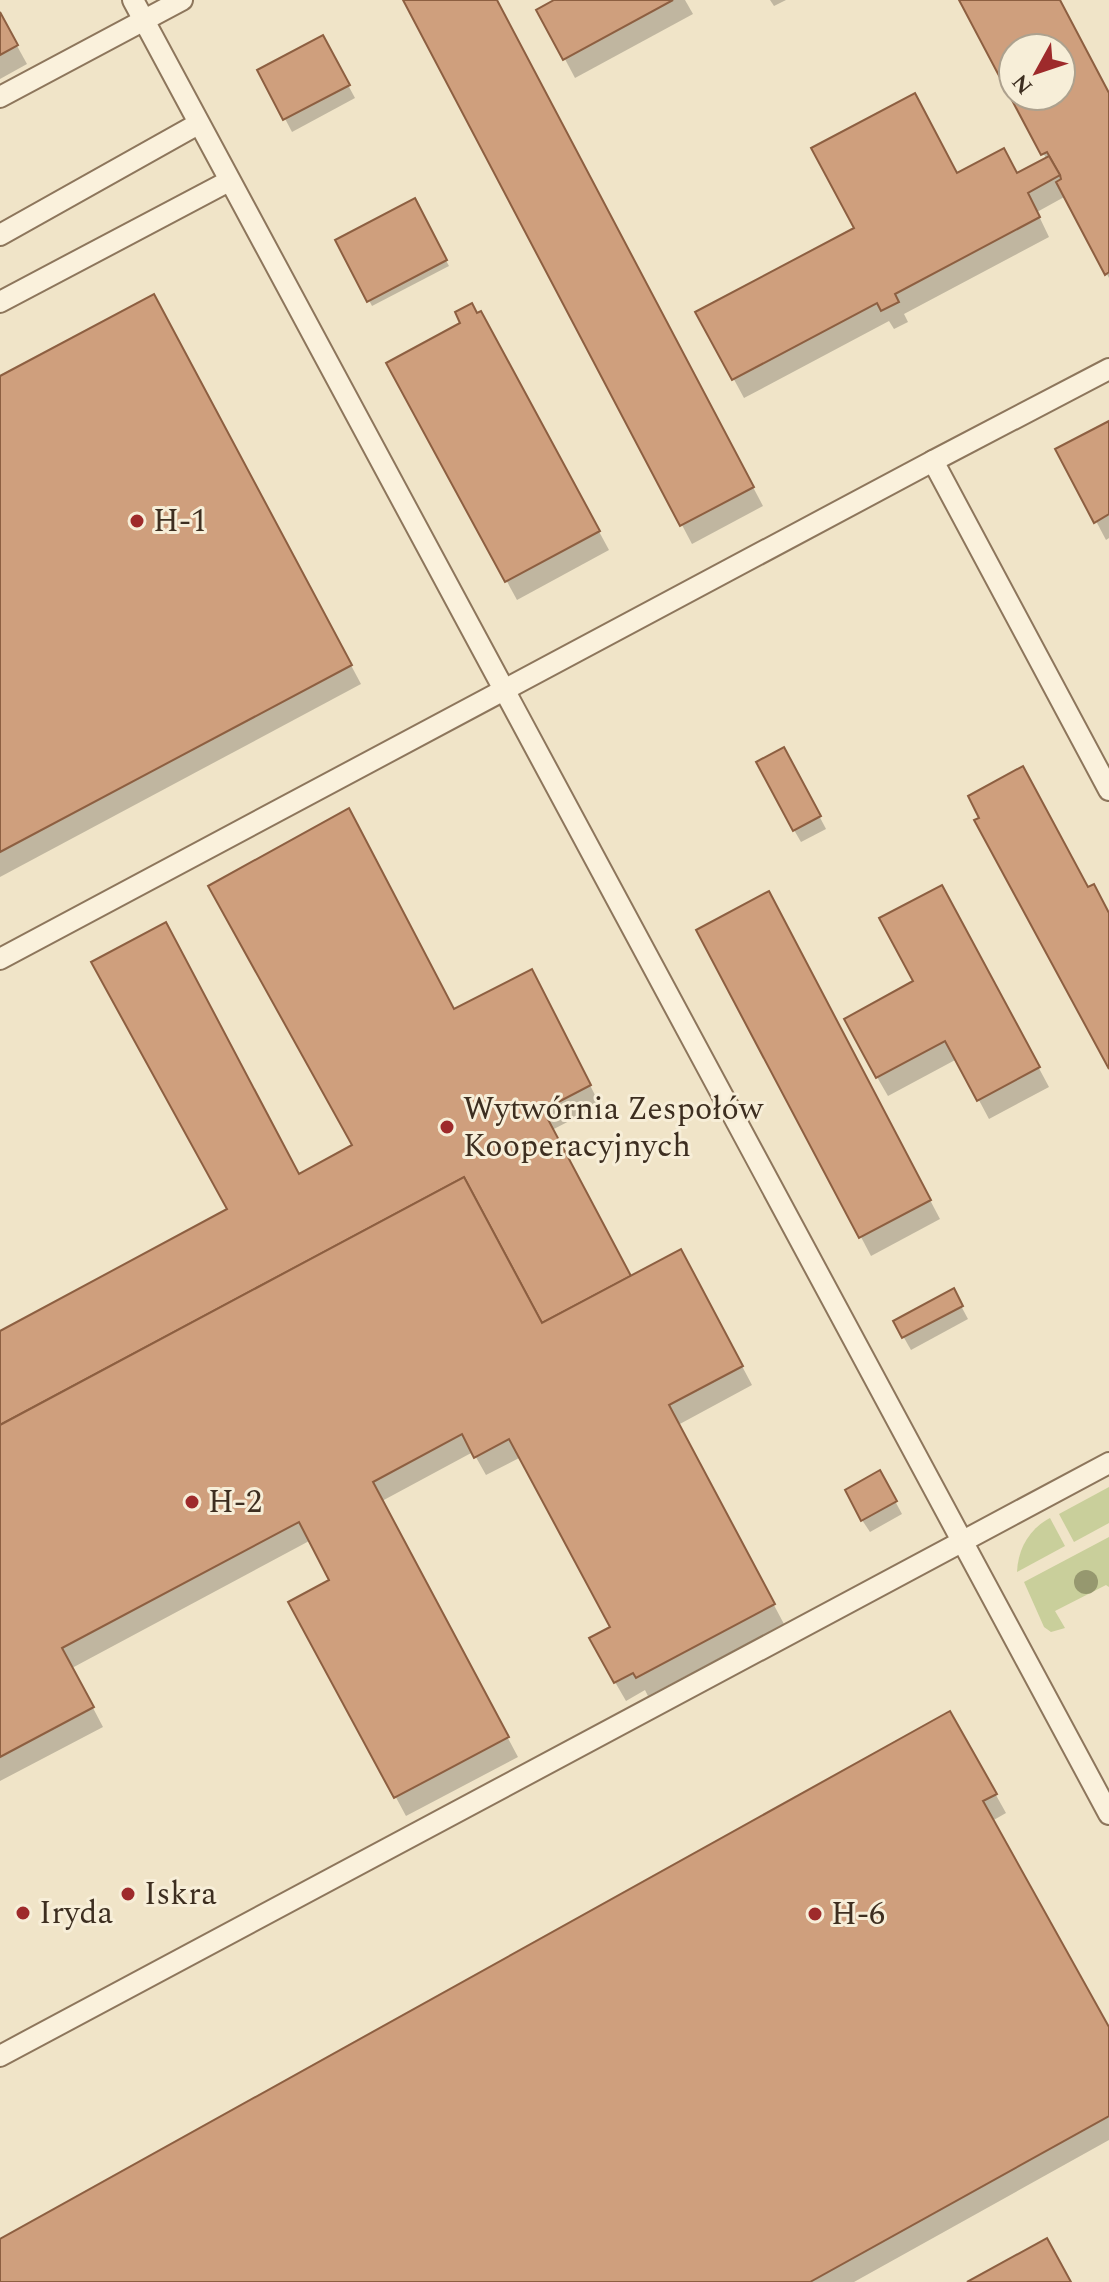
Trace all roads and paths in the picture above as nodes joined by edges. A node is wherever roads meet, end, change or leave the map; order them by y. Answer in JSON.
{"nodes":[{"id":1,"x":133,"y":0,"type":"edge"},
{"id":2,"x":182,"y":0,"type":"edge"},
{"id":3,"x":143,"y":20,"type":"junction"},
{"id":4,"x":0,"y":97,"type":"edge"},
{"id":5,"x":198,"y":124,"type":"junction"},
{"id":6,"x":229,"y":181,"type":"junction"},
{"id":7,"x":0,"y":235,"type":"edge"},
{"id":8,"x":0,"y":302,"type":"edge"},
{"id":9,"x":1109,"y":369,"type":"edge"},
{"id":10,"x":933,"y":461,"type":"junction"},
{"id":11,"x":502,"y":692,"type":"junction"},
{"id":12,"x":1109,"y":790,"type":"edge"},
{"id":13,"x":0,"y":959,"type":"edge"},
{"id":14,"x":1109,"y":1463,"type":"edge"},
{"id":15,"x":964,"y":1541,"type":"junction"},
{"id":16,"x":1109,"y":1814,"type":"edge"},
{"id":17,"x":0,"y":2056,"type":"edge"}],
"edges":[{"from":1,"to":3,"type":"lane"},
{"from":2,"to":3,"type":"lane"},
{"from":3,"to":4,"type":"lane"},
{"from":3,"to":5,"type":"lane"},
{"from":5,"to":6,"type":"lane"},
{"from":5,"to":7,"type":"lane"},
{"from":6,"to":8,"type":"lane"},
{"from":6,"to":11,"type":"lane"},
{"from":9,"to":10,"type":"lane"},
{"from":10,"to":11,"type":"lane"},
{"from":10,"to":12,"type":"lane"},
{"from":11,"to":13,"type":"lane"},
{"from":11,"to":15,"type":"lane"},
{"from":14,"to":15,"type":"lane"},
{"from":15,"to":16,"type":"lane"},
{"from":15,"to":17,"type":"lane"}]}
